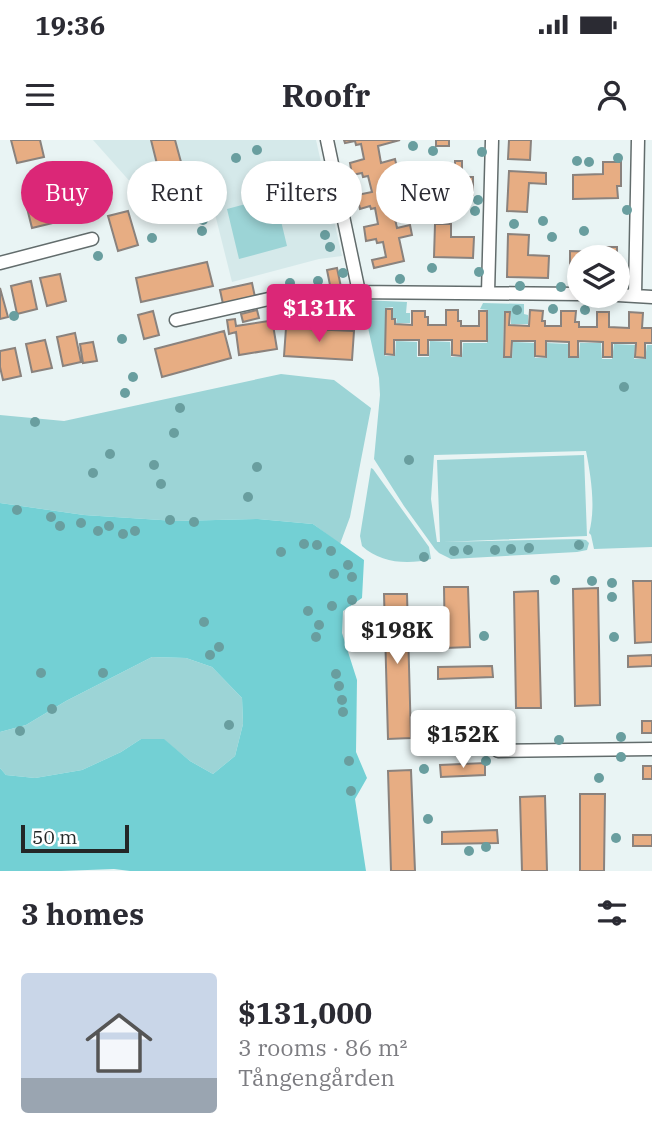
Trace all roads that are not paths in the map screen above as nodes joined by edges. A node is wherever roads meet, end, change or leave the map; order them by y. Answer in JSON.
{"nodes":[{"id":1,"x":327,"y":140,"type":"edge"},
{"id":2,"x":492,"y":140,"type":"edge"},
{"id":3,"x":638,"y":140,"type":"edge"},
{"id":4,"x":92,"y":239,"type":"dead end"},
{"id":5,"x":0,"y":263,"type":"edge"},
{"id":6,"x":359,"y":292,"type":"junction"},
{"id":7,"x":488,"y":293,"type":"junction"},
{"id":8,"x":567,"y":294,"type":"edge"},
{"id":9,"x":630,"y":295,"type":"edge"},
{"id":10,"x":635,"y":295,"type":"junction"},
{"id":11,"x":652,"y":297,"type":"edge"},
{"id":12,"x":176,"y":320,"type":"dead end"},
{"id":13,"x":652,"y":748,"type":"edge"},
{"id":14,"x":498,"y":751,"type":"dead end"}],
"edges":[{"from":1,"to":6,"type":"street"},
{"from":2,"to":7,"type":"street"},
{"from":3,"to":10,"type":"street"},
{"from":4,"to":5,"type":"street"},
{"from":6,"to":7,"type":"street"},
{"from":6,"to":12,"type":"street"},
{"from":7,"to":8,"type":"street"},
{"from":9,"to":10,"type":"street"},
{"from":10,"to":11,"type":"street"},
{"from":13,"to":14,"type":"street"}]}
